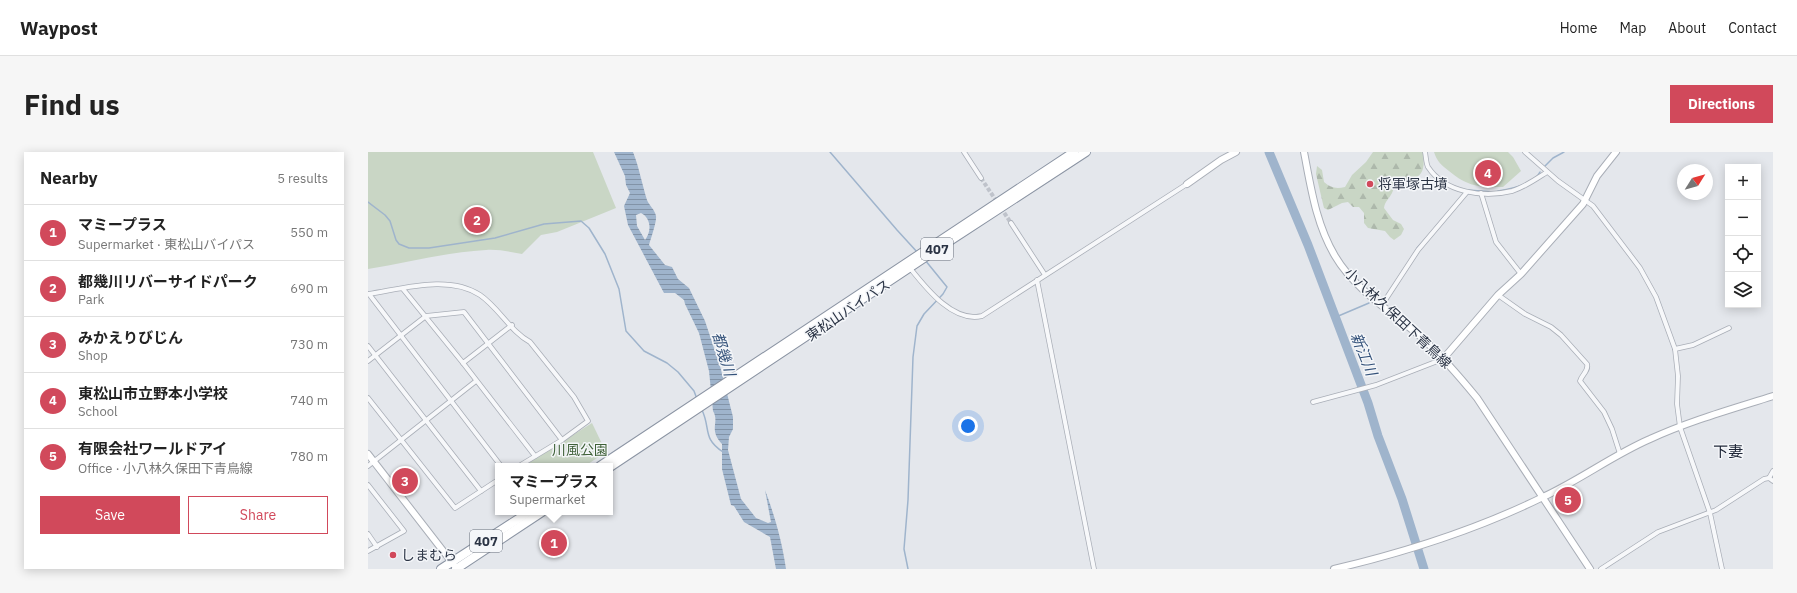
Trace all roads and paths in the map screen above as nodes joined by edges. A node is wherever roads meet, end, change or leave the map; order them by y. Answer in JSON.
{"nodes":[{"id":1,"x":964,"y":152,"type":"edge"},
{"id":2,"x":1074,"y":152,"type":"edge"},
{"id":3,"x":1086,"y":152,"type":"edge"},
{"id":4,"x":1236,"y":152,"type":"edge"},
{"id":5,"x":1304,"y":152,"type":"edge"},
{"id":6,"x":1425,"y":152,"type":"edge"},
{"id":7,"x":1525,"y":152,"type":"edge"},
{"id":8,"x":1616,"y":152,"type":"edge"},
{"id":9,"x":1547,"y":172,"type":"junction"},
{"id":10,"x":981,"y":178,"type":"tunnel mouth"},
{"id":11,"x":1187,"y":184,"type":"joint"},
{"id":12,"x":1467,"y":192,"type":"junction"},
{"id":13,"x":1481,"y":193,"type":"junction"},
{"id":14,"x":1586,"y":200,"type":"junction"},
{"id":15,"x":1011,"y":223,"type":"tunnel mouth"},
{"id":16,"x":910,"y":268,"type":"junction"},
{"id":17,"x":1521,"y":274,"type":"junction"},
{"id":18,"x":1045,"y":275,"type":"junction"},
{"id":19,"x":1037,"y":280,"type":"junction"},
{"id":20,"x":403,"y":289,"type":"junction"},
{"id":21,"x":368,"y":294,"type":"edge"},
{"id":22,"x":1498,"y":295,"type":"junction"},
{"id":23,"x":1382,"y":305,"type":"junction"},
{"id":24,"x":426,"y":316,"type":"junction"},
{"id":25,"x":512,"y":325,"type":"junction"},
{"id":26,"x":1728,"y":328,"type":"dead end"},
{"id":27,"x":400,"y":336,"type":"junction"},
{"id":28,"x":488,"y":344,"type":"junction"},
{"id":29,"x":788,"y":345,"type":"junction"},
{"id":30,"x":368,"y":346,"type":"edge"},
{"id":31,"x":1675,"y":349,"type":"junction"},
{"id":32,"x":375,"y":355,"type":"junction"},
{"id":33,"x":1443,"y":359,"type":"junction"},
{"id":34,"x":368,"y":361,"type":"edge"},
{"id":35,"x":463,"y":363,"type":"junction"},
{"id":36,"x":476,"y":380,"type":"junction"},
{"id":37,"x":1773,"y":396,"type":"edge"},
{"id":38,"x":368,"y":398,"type":"edge"},
{"id":39,"x":450,"y":401,"type":"junction"},
{"id":40,"x":1313,"y":402,"type":"dead end"},
{"id":41,"x":426,"y":420,"type":"junction"},
{"id":42,"x":1680,"y":427,"type":"junction"},
{"id":43,"x":401,"y":440,"type":"junction"},
{"id":44,"x":562,"y":440,"type":"junction"},
{"id":45,"x":627,"y":452,"type":"junction"},
{"id":46,"x":368,"y":454,"type":"edge"},
{"id":47,"x":1620,"y":454,"type":"junction"},
{"id":48,"x":535,"y":456,"type":"junction"},
{"id":49,"x":374,"y":461,"type":"junction"},
{"id":50,"x":499,"y":463,"type":"edge"},
{"id":51,"x":524,"y":463,"type":"edge"},
{"id":52,"x":606,"y":463,"type":"edge"},
{"id":53,"x":613,"y":464,"type":"edge"},
{"id":54,"x":368,"y":466,"type":"edge"},
{"id":55,"x":1773,"y":471,"type":"edge"},
{"id":56,"x":1769,"y":478,"type":"junction"},
{"id":57,"x":1773,"y":481,"type":"edge"},
{"id":58,"x":495,"y":482,"type":"edge"},
{"id":59,"x":368,"y":485,"type":"edge"},
{"id":60,"x":481,"y":491,"type":"junction"},
{"id":61,"x":1543,"y":498,"type":"junction"},
{"id":62,"x":1710,"y":513,"type":"junction"},
{"id":63,"x":525,"y":515,"type":"edge"},
{"id":64,"x":537,"y":515,"type":"edge"},
{"id":65,"x":368,"y":534,"type":"edge"},
{"id":66,"x":378,"y":546,"type":"junction"},
{"id":67,"x":368,"y":551,"type":"edge"},
{"id":68,"x":455,"y":567,"type":"edge"},
{"id":69,"x":441,"y":569,"type":"edge"},
{"id":70,"x":1094,"y":569,"type":"edge"},
{"id":71,"x":1334,"y":569,"type":"edge"},
{"id":72,"x":1590,"y":569,"type":"edge"},
{"id":73,"x":1601,"y":569,"type":"edge"},
{"id":74,"x":1722,"y":569,"type":"edge"}],
"edges":[{"from":1,"to":10,"type":"street"},
{"from":2,"to":29,"type":"highway","name":"東松山バイパス","number":"407"},
{"from":3,"to":16,"type":"highway","name":"東松山バイパス","number":"407"},
{"from":4,"to":11,"type":"street"},
{"from":5,"to":23,"type":"street","name":"小八林久保田下青鳥線"},
{"from":6,"to":12,"type":"street"},
{"from":7,"to":9,"type":"street"},
{"from":8,"to":14,"type":"street"},
{"from":9,"to":13,"type":"street"},
{"from":9,"to":14,"type":"street"},
{"from":11,"to":18,"type":"street"},
{"from":12,"to":13,"type":"street"},
{"from":12,"to":23,"type":"street"},
{"from":13,"to":17,"type":"street"},
{"from":14,"to":17,"type":"street"},
{"from":14,"to":31,"type":"street"},
{"from":15,"to":18,"type":"street"},
{"from":16,"to":19,"type":"street"},
{"from":16,"to":29,"type":"highway","name":"東松山バイパス","number":"407"},
{"from":17,"to":22,"type":"street"},
{"from":18,"to":19,"type":"street"},
{"from":19,"to":70,"type":"street"},
{"from":20,"to":21,"type":"street"},
{"from":20,"to":24,"type":"street"},
{"from":20,"to":25,"type":"street"},
{"from":21,"to":27,"type":"street"},
{"from":22,"to":33,"type":"street"},
{"from":22,"to":47,"type":"street"},
{"from":23,"to":33,"type":"street","name":"小八林久保田下青鳥線"},
{"from":24,"to":27,"type":"street"},
{"from":24,"to":28,"type":"street"},
{"from":24,"to":35,"type":"street"},
{"from":25,"to":28,"type":"street"},
{"from":25,"to":44,"type":"street"},
{"from":26,"to":31,"type":"street"},
{"from":27,"to":32,"type":"street"},
{"from":27,"to":39,"type":"street"},
{"from":28,"to":35,"type":"street"},
{"from":28,"to":44,"type":"street"},
{"from":29,"to":45,"type":"highway","name":"東松山バイパス","number":"407"},
{"from":30,"to":32,"type":"street"},
{"from":31,"to":42,"type":"street"},
{"from":32,"to":34,"type":"street"},
{"from":32,"to":41,"type":"street"},
{"from":33,"to":40,"type":"street"},
{"from":33,"to":61,"type":"street","name":"小八林久保田下青鳥線"},
{"from":35,"to":36,"type":"street"},
{"from":36,"to":39,"type":"street"},
{"from":36,"to":48,"type":"street"},
{"from":37,"to":42,"type":"street"},
{"from":38,"to":43,"type":"street"},
{"from":39,"to":41,"type":"street"},
{"from":39,"to":50,"type":"street"},
{"from":41,"to":43,"type":"street"},
{"from":41,"to":60,"type":"street"},
{"from":42,"to":47,"type":"street"},
{"from":42,"to":62,"type":"street"},
{"from":43,"to":49,"type":"street"},
{"from":43,"to":60,"type":"street"},
{"from":44,"to":48,"type":"street"},
{"from":45,"to":52,"type":"highway","name":"東松山バイパス","number":"407"},
{"from":45,"to":53,"type":"highway","name":"東松山バイパス","number":"407"},
{"from":46,"to":49,"type":"street"},
{"from":47,"to":61,"type":"street"},
{"from":48,"to":51,"type":"street"},
{"from":49,"to":54,"type":"street"},
{"from":49,"to":68,"type":"street"},
{"from":55,"to":56,"type":"street"},
{"from":56,"to":57,"type":"street"},
{"from":56,"to":62,"type":"street"},
{"from":58,"to":60,"type":"street"},
{"from":59,"to":66,"type":"street"},
{"from":61,"to":71,"type":"street"},
{"from":61,"to":72,"type":"street","name":"小八林久保田下青鳥線"},
{"from":62,"to":73,"type":"street"},
{"from":62,"to":74,"type":"street"},
{"from":63,"to":68,"type":"highway","number":"407"},
{"from":64,"to":68,"type":"highway","number":"407"},
{"from":65,"to":66,"type":"street"},
{"from":66,"to":67,"type":"street"},
{"from":68,"to":69,"type":"highway","number":"407"}]}
